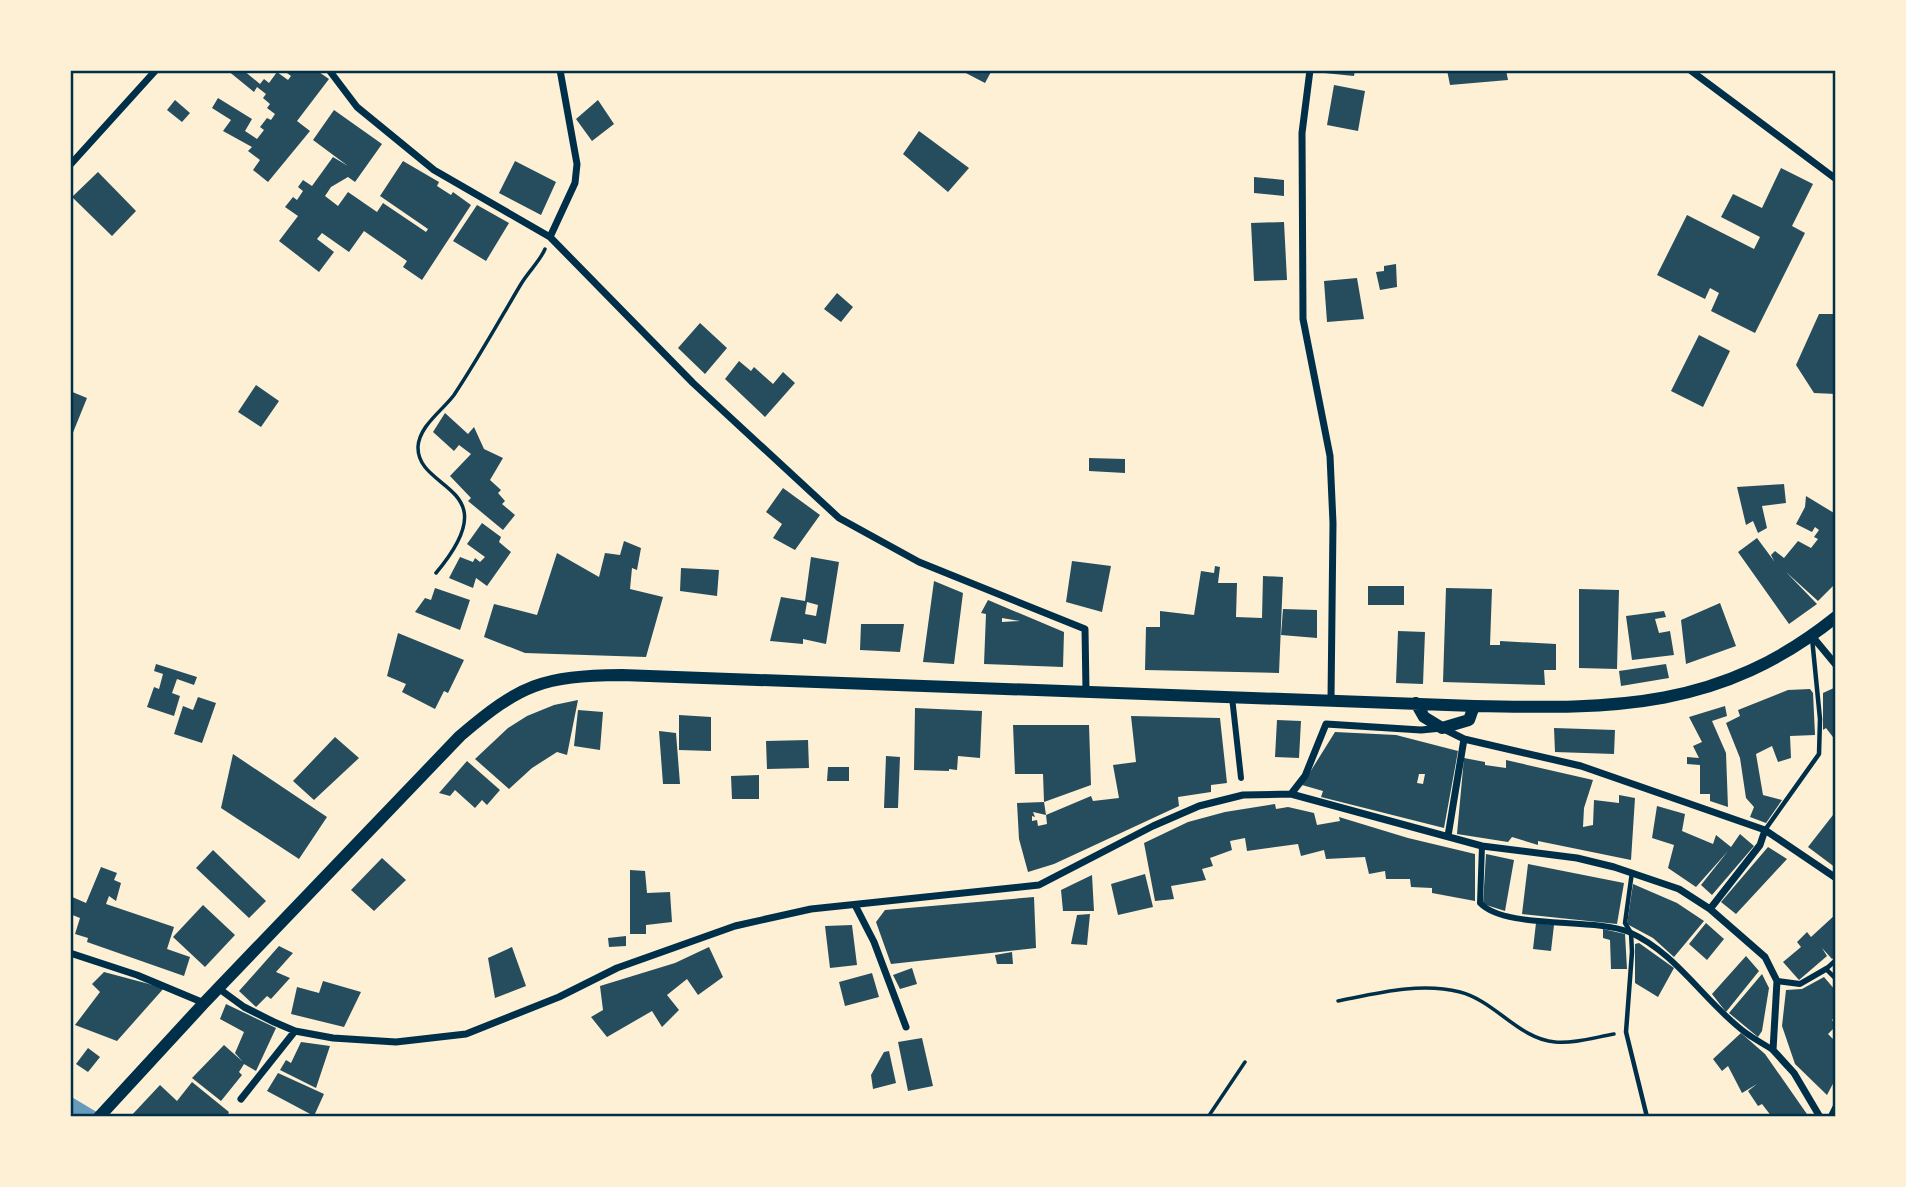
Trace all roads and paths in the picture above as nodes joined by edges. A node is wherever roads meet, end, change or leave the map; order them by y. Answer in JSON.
{"nodes":[{"id":1,"x":156,"y":70,"type":"edge"},
{"id":2,"x":329,"y":70,"type":"edge"},
{"id":3,"x":560,"y":70,"type":"edge"},
{"id":4,"x":1310,"y":70,"type":"edge"},
{"id":5,"x":1690,"y":70,"type":"edge"},
{"id":6,"x":70,"y":165,"type":"edge"},
{"id":7,"x":1836,"y":179,"type":"edge"},
{"id":8,"x":550,"y":237,"type":"junction"},
{"id":9,"x":436,"y":573,"type":"dead end"},
{"id":10,"x":1836,"y":617,"type":"edge"},
{"id":11,"x":1812,"y":636,"type":"junction"},
{"id":12,"x":1836,"y":665,"type":"edge"},
{"id":13,"x":1086,"y":691,"type":"junction"},
{"id":14,"x":1232,"y":695,"type":"junction"},
{"id":15,"x":1331,"y":699,"type":"junction"},
{"id":16,"x":1416,"y":703,"type":"junction"},
{"id":17,"x":1444,"y":705,"type":"junction"},
{"id":18,"x":1474,"y":706,"type":"junction"},
{"id":19,"x":1442,"y":727,"type":"junction"},
{"id":20,"x":1464,"y":739,"type":"junction"},
{"id":21,"x":1241,"y":778,"type":"dead end"},
{"id":22,"x":1291,"y":794,"type":"junction"},
{"id":23,"x":1765,"y":830,"type":"junction"},
{"id":24,"x":1448,"y":836,"type":"junction"},
{"id":25,"x":1482,"y":846,"type":"junction"},
{"id":26,"x":1632,"y":871,"type":"junction"},
{"id":27,"x":1836,"y":878,"type":"edge"},
{"id":28,"x":855,"y":905,"type":"junction"},
{"id":29,"x":1710,"y":909,"type":"junction"},
{"id":30,"x":1631,"y":933,"type":"junction"},
{"id":31,"x":70,"y":953,"type":"edge"},
{"id":32,"x":1836,"y":960,"type":"edge"},
{"id":33,"x":1826,"y":969,"type":"junction"},
{"id":34,"x":1836,"y":979,"type":"edge"},
{"id":35,"x":1777,"y":981,"type":"junction"},
{"id":36,"x":218,"y":988,"type":"junction"},
{"id":37,"x":1338,"y":1001,"type":"dead end"},
{"id":38,"x":204,"y":1003,"type":"junction"},
{"id":39,"x":906,"y":1027,"type":"dead end"},
{"id":40,"x":295,"y":1031,"type":"junction"},
{"id":41,"x":1626,"y":1032,"type":"junction"},
{"id":42,"x":1773,"y":1050,"type":"junction"},
{"id":43,"x":1245,"y":1062,"type":"dead end"},
{"id":44,"x":241,"y":1100,"type":"dead end"},
{"id":45,"x":1836,"y":1107,"type":"edge"},
{"id":46,"x":99,"y":1117,"type":"edge"},
{"id":47,"x":1208,"y":1117,"type":"edge"},
{"id":48,"x":1647,"y":1117,"type":"edge"},
{"id":49,"x":1820,"y":1117,"type":"edge"},
{"id":50,"x":1831,"y":1117,"type":"edge"}],
"edges":[{"from":1,"to":6,"type":"street"},
{"from":2,"to":8,"type":"street"},
{"from":3,"to":8,"type":"street"},
{"from":4,"to":15,"type":"street"},
{"from":5,"to":7,"type":"street"},
{"from":8,"to":9,"type":"path"},
{"from":8,"to":13,"type":"street"},
{"from":10,"to":11,"type":"main road"},
{"from":11,"to":12,"type":"street"},
{"from":11,"to":18,"type":"main road"},
{"from":11,"to":23,"type":"lane"},
{"from":13,"to":14,"type":"main road"},
{"from":13,"to":36,"type":"main road"},
{"from":14,"to":15,"type":"main road"},
{"from":14,"to":21,"type":"street"},
{"from":15,"to":16,"type":"main road"},
{"from":16,"to":17,"type":"main road"},
{"from":16,"to":19,"type":"main road"},
{"from":17,"to":18,"type":"main road"},
{"from":17,"to":19,"type":"main road"},
{"from":18,"to":19,"type":"main road"},
{"from":19,"to":20,"type":"street"},
{"from":19,"to":22,"type":"street"},
{"from":20,"to":23,"type":"street"},
{"from":20,"to":24,"type":"street"},
{"from":22,"to":24,"type":"street"},
{"from":22,"to":28,"type":"street"},
{"from":23,"to":27,"type":"street"},
{"from":23,"to":29,"type":"street"},
{"from":24,"to":25,"type":"street"},
{"from":25,"to":26,"type":"street"},
{"from":25,"to":30,"type":"street"},
{"from":26,"to":29,"type":"street"},
{"from":26,"to":30,"type":"lane"},
{"from":28,"to":39,"type":"street"},
{"from":28,"to":40,"type":"street"},
{"from":29,"to":35,"type":"street"},
{"from":30,"to":41,"type":"lane"},
{"from":30,"to":42,"type":"street"},
{"from":31,"to":38,"type":"street"},
{"from":32,"to":33,"type":"lane"},
{"from":33,"to":34,"type":"lane"},
{"from":33,"to":35,"type":"street"},
{"from":35,"to":42,"type":"street"},
{"from":36,"to":38,"type":"main road"},
{"from":36,"to":40,"type":"street"},
{"from":37,"to":41,"type":"path"},
{"from":38,"to":46,"type":"main road"},
{"from":40,"to":44,"type":"street"},
{"from":41,"to":48,"type":"lane"},
{"from":42,"to":49,"type":"street"},
{"from":43,"to":47,"type":"path"},
{"from":45,"to":50,"type":"street"}]}
